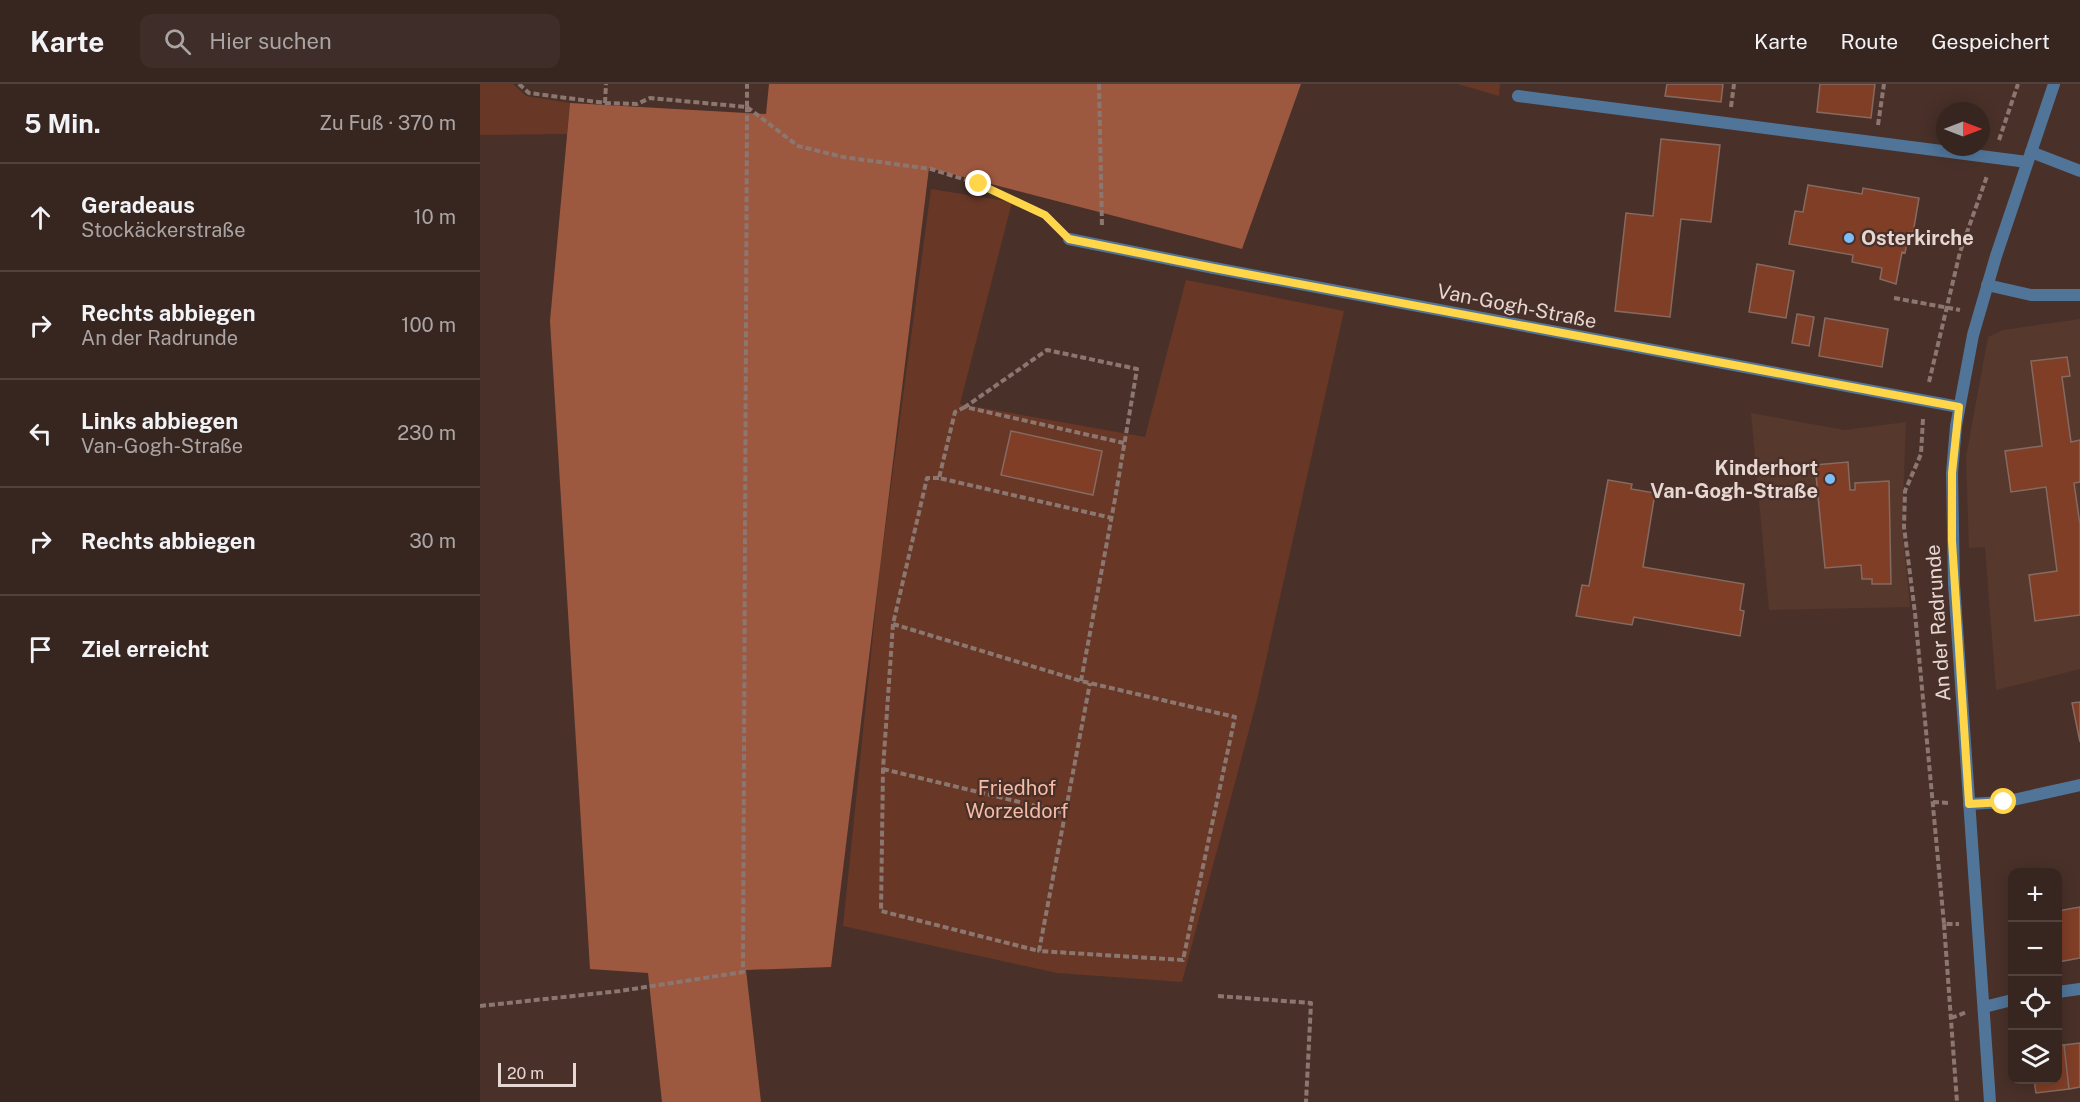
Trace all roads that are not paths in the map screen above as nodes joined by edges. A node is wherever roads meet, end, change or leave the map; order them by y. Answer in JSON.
{"nodes":[{"id":1,"x":2054,"y":84,"type":"edge"},
{"id":2,"x":1518,"y":96,"type":"dead end"},
{"id":3,"x":2029,"y":157,"type":"junction"},
{"id":4,"x":2080,"y":171,"type":"edge"},
{"id":5,"x":1069,"y":239,"type":"road end"},
{"id":6,"x":1988,"y":285,"type":"junction"},
{"id":7,"x":2080,"y":295,"type":"edge"},
{"id":8,"x":1959,"y":407,"type":"junction"},
{"id":9,"x":2080,"y":785,"type":"edge"},
{"id":10,"x":1969,"y":804,"type":"junction"},
{"id":11,"x":2080,"y":989,"type":"edge"},
{"id":12,"x":2062,"y":991,"type":"edge"},
{"id":13,"x":2008,"y":1001,"type":"edge"},
{"id":14,"x":1984,"y":1007,"type":"junction"},
{"id":15,"x":1990,"y":1102,"type":"edge"}],
"edges":[{"from":1,"to":3,"type":"street","name":"An der Radrunde"},
{"from":2,"to":3,"type":"street"},
{"from":3,"to":4,"type":"street"},
{"from":3,"to":6,"type":"street","name":"An der Radrunde"},
{"from":5,"to":8,"type":"street","name":"Van-Gogh-Straße"},
{"from":6,"to":7,"type":"street"},
{"from":6,"to":8,"type":"street","name":"An der Radrunde"},
{"from":8,"to":10,"type":"street","name":"An der Radrunde"},
{"from":9,"to":10,"type":"street"},
{"from":10,"to":14,"type":"street","name":"An der Radrunde"},
{"from":11,"to":12,"type":"street"},
{"from":13,"to":14,"type":"street"},
{"from":14,"to":15,"type":"street","name":"An der Radrunde"}]}
